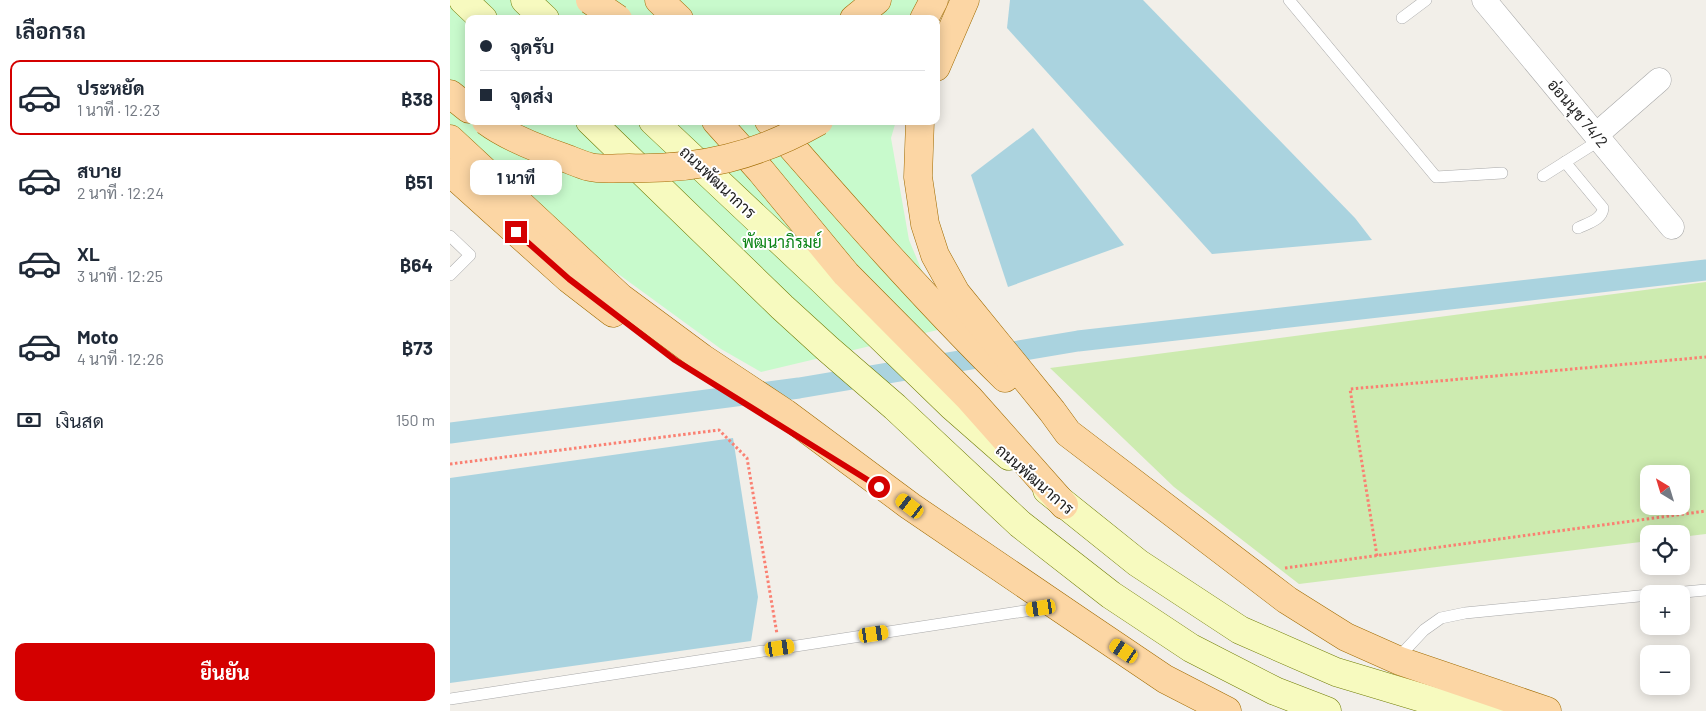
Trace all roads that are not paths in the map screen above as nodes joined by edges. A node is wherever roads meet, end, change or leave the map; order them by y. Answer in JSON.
{"nodes":[{"id":1,"x":462,"y":0,"type":"edge"},
{"id":2,"x":525,"y":0,"type":"edge"},
{"id":3,"x":592,"y":0,"type":"edge"},
{"id":4,"x":659,"y":0,"type":"edge"},
{"id":5,"x":878,"y":0,"type":"edge"},
{"id":6,"x":934,"y":0,"type":"edge"},
{"id":7,"x":965,"y":0,"type":"edge"},
{"id":8,"x":1289,"y":0,"type":"edge"},
{"id":9,"x":1426,"y":0,"type":"edge"},
{"id":10,"x":1484,"y":0,"type":"edge"},
{"id":11,"x":479,"y":15,"type":"edge"},
{"id":12,"x":541,"y":15,"type":"edge"},
{"id":13,"x":604,"y":15,"type":"edge"},
{"id":14,"x":613,"y":15,"type":"edge"},
{"id":15,"x":675,"y":15,"type":"edge"},
{"id":16,"x":859,"y":15,"type":"edge"},
{"id":17,"x":926,"y":15,"type":"edge"},
{"id":18,"x":1402,"y":18,"type":"dead end"},
{"id":19,"x":940,"y":57,"type":"edge"},
{"id":20,"x":1659,"y":80,"type":"dead end"},
{"id":21,"x":450,"y":94,"type":"edge"},
{"id":22,"x":465,"y":106,"type":"edge"},
{"id":23,"x":491,"y":125,"type":"edge"},
{"id":24,"x":594,"y":125,"type":"edge"},
{"id":25,"x":657,"y":125,"type":"edge"},
{"id":26,"x":720,"y":125,"type":"edge"},
{"id":27,"x":773,"y":125,"type":"edge"},
{"id":28,"x":812,"y":125,"type":"edge"},
{"id":29,"x":920,"y":125,"type":"edge"},
{"id":30,"x":1598,"y":137,"type":"junction"},
{"id":31,"x":450,"y":139,"type":"edge"},
{"id":32,"x":1566,"y":162,"type":"junction"},
{"id":33,"x":450,"y":172,"type":"edge"},
{"id":34,"x":1502,"y":173,"type":"dead end"},
{"id":35,"x":1543,"y":176,"type":"dead end"},
{"id":36,"x":1672,"y":227,"type":"dead end"},
{"id":37,"x":1578,"y":228,"type":"dead end"},
{"id":38,"x":450,"y":236,"type":"edge"},
{"id":39,"x":450,"y":275,"type":"edge"},
{"id":40,"x":970,"y":327,"type":"junction"},
{"id":41,"x":900,"y":343,"type":"junction"},
{"id":42,"x":777,"y":416,"type":"junction"},
{"id":43,"x":1706,"y":590,"type":"edge"},
{"id":44,"x":1690,"y":591,"type":"edge"},
{"id":45,"x":1640,"y":596,"type":"edge"},
{"id":46,"x":1057,"y":606,"type":"junction"},
{"id":47,"x":1396,"y":660,"type":"junction"},
{"id":48,"x":450,"y":699,"type":"edge"},
{"id":49,"x":1227,"y":711,"type":"edge"},
{"id":50,"x":1327,"y":711,"type":"edge"},
{"id":51,"x":1494,"y":711,"type":"edge"},
{"id":52,"x":1547,"y":711,"type":"edge"}],
"edges":[{"from":1,"to":11,"type":"main road"},
{"from":2,"to":12,"type":"main road"},
{"from":3,"to":13,"type":"main road"},
{"from":3,"to":14,"type":"main road","bridge":true},
{"from":4,"to":15,"type":"main road"},
{"from":5,"to":16,"type":"main road"},
{"from":6,"to":17,"type":"main road"},
{"from":7,"to":19,"type":"main road"},
{"from":8,"to":34,"type":"lane"},
{"from":9,"to":18,"type":"lane"},
{"from":10,"to":30,"type":"street","name":"อ่อนนุช 74/2"},
{"from":20,"to":30,"type":"street"},
{"from":21,"to":22,"type":"main road"},
{"from":23,"to":28,"type":"main road","bridge":true},
{"from":24,"to":50,"type":"main road"},
{"from":25,"to":41,"type":"main road","name":"ถนนพัฒนาการ"},
{"from":26,"to":41,"type":"main road"},
{"from":27,"to":40,"type":"main road"},
{"from":29,"to":40,"type":"main road"},
{"from":30,"to":32,"type":"lane"},
{"from":30,"to":36,"type":"street","name":"อ่อนนุช 74/2"},
{"from":31,"to":42,"type":"main road"},
{"from":32,"to":35,"type":"lane"},
{"from":32,"to":37,"type":"lane"},
{"from":33,"to":42,"type":"main road"},
{"from":38,"to":39,"type":"lane"},
{"from":40,"to":47,"type":"main road"},
{"from":41,"to":51,"type":"main road","name":"ถนนพัฒนาการ"},
{"from":42,"to":46,"type":"main road"},
{"from":43,"to":44,"type":"lane"},
{"from":45,"to":47,"type":"lane"},
{"from":46,"to":48,"type":"lane"},
{"from":46,"to":49,"type":"main road"},
{"from":47,"to":52,"type":"main road"}]}
